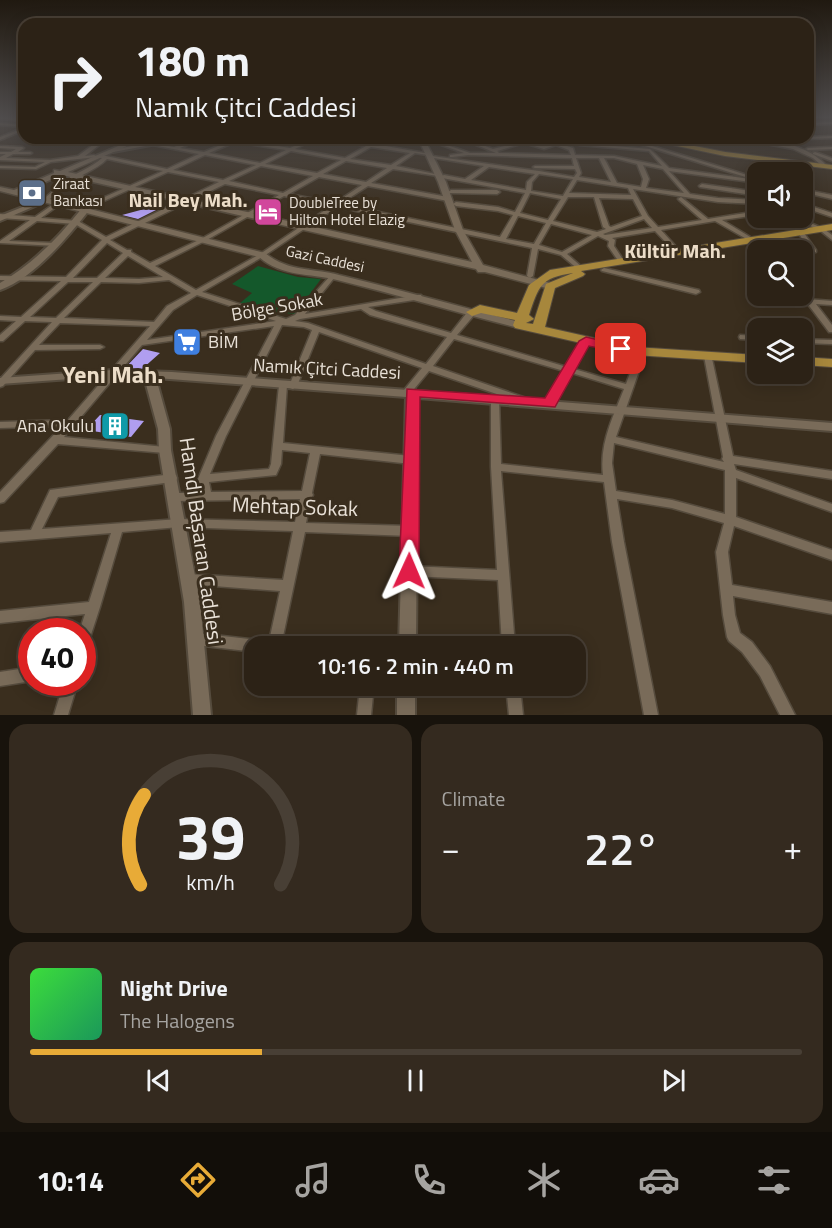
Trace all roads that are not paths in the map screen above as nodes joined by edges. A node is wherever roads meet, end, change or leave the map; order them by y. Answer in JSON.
{"nodes":[{"id":1,"x":11,"y":150,"type":"edge"},
{"id":2,"x":13,"y":150,"type":"edge"},
{"id":3,"x":89,"y":150,"type":"edge"},
{"id":4,"x":111,"y":150,"type":"edge"},
{"id":5,"x":118,"y":150,"type":"edge"},
{"id":6,"x":184,"y":150,"type":"edge"},
{"id":7,"x":214,"y":150,"type":"edge"},
{"id":8,"x":289,"y":150,"type":"edge"},
{"id":9,"x":291,"y":150,"type":"edge"},
{"id":10,"x":361,"y":150,"type":"edge"},
{"id":11,"x":404,"y":150,"type":"edge"},
{"id":12,"x":430,"y":150,"type":"edge"},
{"id":13,"x":458,"y":150,"type":"edge"},
{"id":14,"x":494,"y":150,"type":"edge"},
{"id":15,"x":571,"y":150,"type":"edge"},
{"id":16,"x":606,"y":150,"type":"edge"},
{"id":17,"x":653,"y":150,"type":"edge"},
{"id":18,"x":657,"y":150,"type":"edge"},
{"id":19,"x":706,"y":150,"type":"edge"},
{"id":20,"x":719,"y":150,"type":"edge"},
{"id":21,"x":802,"y":150,"type":"edge"},
{"id":22,"x":107,"y":152,"type":"junction"},
{"id":23,"x":414,"y":152,"type":"junction"},
{"id":24,"x":30,"y":153,"type":"dead end"},
{"id":25,"x":207,"y":154,"type":"junction"},
{"id":26,"x":468,"y":154,"type":"junction"},
{"id":27,"x":479,"y":154,"type":"junction"},
{"id":28,"x":499,"y":154,"type":"junction"},
{"id":29,"x":431,"y":155,"type":"junction"},
{"id":30,"x":534,"y":155,"type":"junction"},
{"id":31,"x":573,"y":156,"type":"junction"},
{"id":32,"x":604,"y":157,"type":"junction"},
{"id":33,"x":79,"y":158,"type":"junction"},
{"id":34,"x":447,"y":158,"type":"junction"},
{"id":35,"x":0,"y":159,"type":"edge"},
{"id":36,"x":344,"y":160,"type":"junction"},
{"id":37,"x":50,"y":161,"type":"junction"},
{"id":38,"x":639,"y":162,"type":"junction"},
{"id":39,"x":704,"y":162,"type":"junction"},
{"id":40,"x":830,"y":162,"type":"edge"},
{"id":41,"x":478,"y":163,"type":"junction"},
{"id":42,"x":259,"y":164,"type":"junction"},
{"id":43,"x":489,"y":165,"type":"junction"},
{"id":44,"x":0,"y":167,"type":"edge"},
{"id":45,"x":390,"y":167,"type":"junction"},
{"id":46,"x":578,"y":168,"type":"junction"},
{"id":47,"x":666,"y":169,"type":"junction"},
{"id":48,"x":537,"y":170,"type":"junction"},
{"id":49,"x":168,"y":171,"type":"junction"},
{"id":50,"x":58,"y":172,"type":"junction"},
{"id":51,"x":700,"y":174,"type":"junction"},
{"id":52,"x":317,"y":175,"type":"junction"},
{"id":53,"x":80,"y":176,"type":"junction"},
{"id":54,"x":441,"y":176,"type":"junction"},
{"id":55,"x":747,"y":177,"type":"edge"},
{"id":56,"x":578,"y":179,"type":"junction"},
{"id":57,"x":736,"y":179,"type":"junction"},
{"id":58,"x":747,"y":180,"type":"edge"},
{"id":59,"x":466,"y":181,"type":"junction"},
{"id":60,"x":34,"y":182,"type":"junction"},
{"id":61,"x":223,"y":182,"type":"junction"},
{"id":62,"x":366,"y":183,"type":"junction"},
{"id":63,"x":615,"y":185,"type":"junction"},
{"id":64,"x":702,"y":186,"type":"junction"},
{"id":65,"x":630,"y":187,"type":"junction"},
{"id":66,"x":131,"y":188,"type":"junction"},
{"id":67,"x":643,"y":189,"type":"junction"},
{"id":68,"x":5,"y":190,"type":"edge"},
{"id":69,"x":502,"y":190,"type":"junction"},
{"id":70,"x":733,"y":190,"type":"junction"},
{"id":71,"x":528,"y":192,"type":"junction"},
{"id":72,"x":747,"y":192,"type":"edge"},
{"id":73,"x":813,"y":192,"type":"edge"},
{"id":74,"x":284,"y":194,"type":"junction"},
{"id":75,"x":820,"y":194,"type":"junction"},
{"id":76,"x":596,"y":195,"type":"junction"},
{"id":77,"x":566,"y":196,"type":"junction"},
{"id":78,"x":689,"y":196,"type":"junction"},
{"id":79,"x":634,"y":197,"type":"junction"},
{"id":80,"x":832,"y":197,"type":"edge"},
{"id":81,"x":452,"y":198,"type":"junction"},
{"id":82,"x":704,"y":198,"type":"junction"},
{"id":83,"x":813,"y":198,"type":"edge"},
{"id":84,"x":45,"y":200,"type":"junction"},
{"id":85,"x":187,"y":200,"type":"junction"},
{"id":86,"x":681,"y":200,"type":"dead end"},
{"id":87,"x":747,"y":201,"type":"edge"},
{"id":88,"x":58,"y":203,"type":"junction"},
{"id":89,"x":334,"y":204,"type":"junction"},
{"id":90,"x":483,"y":206,"type":"junction"},
{"id":91,"x":813,"y":208,"type":"edge"},
{"id":92,"x":84,"y":209,"type":"junction"},
{"id":93,"x":517,"y":213,"type":"junction"},
{"id":94,"x":247,"y":214,"type":"junction"},
{"id":95,"x":747,"y":215,"type":"edge"},
{"id":96,"x":832,"y":215,"type":"edge"},
{"id":97,"x":645,"y":217,"type":"junction"},
{"id":98,"x":1,"y":218,"type":"edge"},
{"id":99,"x":35,"y":220,"type":"junction"},
{"id":100,"x":717,"y":220,"type":"junction"},
{"id":101,"x":551,"y":221,"type":"junction"},
{"id":102,"x":707,"y":221,"type":"junction"},
{"id":103,"x":76,"y":222,"type":"junction"},
{"id":104,"x":139,"y":223,"type":"junction"},
{"id":105,"x":813,"y":225,"type":"edge"},
{"id":106,"x":303,"y":227,"type":"junction"},
{"id":107,"x":610,"y":230,"type":"junction"},
{"id":108,"x":656,"y":230,"type":"junction"},
{"id":109,"x":828,"y":231,"type":"edge"},
{"id":110,"x":463,"y":232,"type":"junction"},
{"id":111,"x":802,"y":234,"type":"junction"},
{"id":112,"x":601,"y":235,"type":"junction"},
{"id":113,"x":108,"y":238,"type":"junction"},
{"id":114,"x":203,"y":240,"type":"junction"},
{"id":115,"x":502,"y":240,"type":"junction"},
{"id":116,"x":752,"y":240,"type":"junction"},
{"id":117,"x":806,"y":240,"type":"edge"},
{"id":118,"x":747,"y":241,"type":"edge"},
{"id":119,"x":747,"y":241,"type":"edge"},
{"id":120,"x":2,"y":242,"type":"edge"},
{"id":121,"x":55,"y":244,"type":"junction"},
{"id":122,"x":535,"y":246,"type":"junction"},
{"id":123,"x":129,"y":251,"type":"junction"},
{"id":124,"x":677,"y":251,"type":"junction"},
{"id":125,"x":470,"y":253,"type":"junction"},
{"id":126,"x":563,"y":254,"type":"junction"},
{"id":127,"x":262,"y":255,"type":"junction"},
{"id":128,"x":621,"y":261,"type":"junction"},
{"id":129,"x":460,"y":262,"type":"junction"},
{"id":130,"x":152,"y":266,"type":"junction"},
{"id":131,"x":482,"y":269,"type":"junction"},
{"id":132,"x":580,"y":269,"type":"junction"},
{"id":133,"x":604,"y":270,"type":"junction"},
{"id":134,"x":333,"y":276,"type":"junction"},
{"id":135,"x":0,"y":278,"type":"edge"},
{"id":136,"x":171,"y":278,"type":"junction"},
{"id":137,"x":16,"y":279,"type":"junction"},
{"id":138,"x":99,"y":280,"type":"junction"},
{"id":139,"x":66,"y":281,"type":"junction"},
{"id":140,"x":533,"y":283,"type":"junction"},
{"id":141,"x":0,"y":287,"type":"edge"},
{"id":142,"x":548,"y":290,"type":"junction"},
{"id":143,"x":194,"y":292,"type":"junction"},
{"id":144,"x":696,"y":292,"type":"dead end"},
{"id":145,"x":418,"y":297,"type":"junction"},
{"id":146,"x":832,"y":303,"type":"edge"},
{"id":147,"x":364,"y":308,"type":"junction"},
{"id":148,"x":472,"y":312,"type":"junction"},
{"id":149,"x":298,"y":317,"type":"junction"},
{"id":150,"x":0,"y":318,"type":"edge"},
{"id":151,"x":23,"y":318,"type":"junction"},
{"id":152,"x":58,"y":320,"type":"junction"},
{"id":153,"x":520,"y":321,"type":"junction"},
{"id":154,"x":279,"y":323,"type":"junction"},
{"id":155,"x":156,"y":324,"type":"junction"},
{"id":156,"x":539,"y":326,"type":"junction"},
{"id":157,"x":316,"y":329,"type":"junction"},
{"id":158,"x":832,"y":330,"type":"edge"},
{"id":159,"x":453,"y":337,"type":"junction"},
{"id":160,"x":743,"y":337,"type":"dead end"},
{"id":161,"x":747,"y":337,"type":"edge"},
{"id":162,"x":0,"y":339,"type":"edge"},
{"id":163,"x":586,"y":341,"type":"junction"},
{"id":164,"x":813,"y":341,"type":"edge"},
{"id":165,"x":832,"y":342,"type":"edge"},
{"id":166,"x":142,"y":343,"type":"junction"},
{"id":167,"x":100,"y":347,"type":"dead end"},
{"id":168,"x":32,"y":348,"type":"junction"},
{"id":169,"x":642,"y":351,"type":"junction"},
{"id":170,"x":747,"y":351,"type":"edge"},
{"id":171,"x":813,"y":355,"type":"edge"},
{"id":172,"x":708,"y":356,"type":"junction"},
{"id":173,"x":832,"y":356,"type":"edge"},
{"id":174,"x":747,"y":358,"type":"edge"},
{"id":175,"x":813,"y":362,"type":"edge"},
{"id":176,"x":832,"y":363,"type":"edge"},
{"id":177,"x":429,"y":367,"type":"junction"},
{"id":178,"x":568,"y":370,"type":"junction"},
{"id":179,"x":113,"y":373,"type":"junction"},
{"id":180,"x":149,"y":374,"type":"junction"},
{"id":181,"x":1,"y":382,"type":"edge"},
{"id":182,"x":250,"y":383,"type":"junction"},
{"id":183,"x":288,"y":385,"type":"junction"},
{"id":184,"x":628,"y":387,"type":"junction"},
{"id":185,"x":409,"y":392,"type":"junction"},
{"id":186,"x":495,"y":399,"type":"junction"},
{"id":187,"x":529,"y":402,"type":"junction"},
{"id":188,"x":550,"y":404,"type":"junction"},
{"id":189,"x":621,"y":409,"type":"junction"},
{"id":190,"x":718,"y":417,"type":"junction"},
{"id":191,"x":69,"y":423,"type":"junction"},
{"id":192,"x":0,"y":425,"type":"edge"},
{"id":193,"x":832,"y":427,"type":"edge"},
{"id":194,"x":610,"y":439,"type":"junction"},
{"id":195,"x":57,"y":440,"type":"junction"},
{"id":196,"x":278,"y":446,"type":"junction"},
{"id":197,"x":165,"y":450,"type":"junction"},
{"id":198,"x":316,"y":450,"type":"junction"},
{"id":199,"x":411,"y":460,"type":"junction"},
{"id":200,"x":729,"y":466,"type":"junction"},
{"id":201,"x":496,"y":467,"type":"junction"},
{"id":202,"x":832,"y":475,"type":"edge"},
{"id":203,"x":172,"y":478,"type":"junction"},
{"id":204,"x":608,"y":478,"type":"junction"},
{"id":205,"x":203,"y":479,"type":"junction"},
{"id":206,"x":611,"y":494,"type":"junction"},
{"id":207,"x":308,"y":495,"type":"junction"},
{"id":208,"x":175,"y":497,"type":"junction"},
{"id":209,"x":206,"y":497,"type":"junction"},
{"id":210,"x":0,"y":499,"type":"edge"},
{"id":211,"x":832,"y":508,"type":"edge"},
{"id":212,"x":730,"y":520,"type":"junction"},
{"id":213,"x":179,"y":523,"type":"junction"},
{"id":214,"x":302,"y":526,"type":"junction"},
{"id":215,"x":118,"y":528,"type":"junction"},
{"id":216,"x":410,"y":531,"type":"junction"},
{"id":217,"x":34,"y":535,"type":"junction"},
{"id":218,"x":0,"y":537,"type":"edge"},
{"id":219,"x":832,"y":555,"type":"edge"},
{"id":220,"x":409,"y":571,"type":"junction"},
{"id":221,"x":503,"y":575,"type":"junction"},
{"id":222,"x":188,"y":579,"type":"junction"},
{"id":223,"x":288,"y":586,"type":"junction"},
{"id":224,"x":726,"y":589,"type":"junction"},
{"id":225,"x":94,"y":607,"type":"junction"},
{"id":226,"x":832,"y":608,"type":"edge"},
{"id":227,"x":0,"y":617,"type":"edge"},
{"id":228,"x":90,"y":618,"type":"edge"},
{"id":229,"x":277,"y":636,"type":"edge"},
{"id":230,"x":407,"y":636,"type":"edge"},
{"id":231,"x":508,"y":636,"type":"edge"},
{"id":232,"x":196,"y":639,"type":"junction"},
{"id":233,"x":244,"y":644,"type":"edge"},
{"id":234,"x":18,"y":676,"type":"edge"},
{"id":235,"x":0,"y":679,"type":"edge"},
{"id":236,"x":67,"y":696,"type":"edge"},
{"id":237,"x":366,"y":696,"type":"edge"},
{"id":238,"x":406,"y":696,"type":"edge"},
{"id":239,"x":514,"y":696,"type":"edge"},
{"id":240,"x":61,"y":715,"type":"edge"},
{"id":241,"x":201,"y":715,"type":"edge"},
{"id":242,"x":364,"y":715,"type":"edge"},
{"id":243,"x":406,"y":715,"type":"edge"},
{"id":244,"x":516,"y":715,"type":"edge"},
{"id":245,"x":651,"y":715,"type":"edge"},
{"id":246,"x":788,"y":715,"type":"edge"}],
"edges":[{"from":1,"to":35,"type":"street"},
{"from":2,"to":24,"type":"street"},
{"from":3,"to":33,"type":"street"},
{"from":4,"to":22,"type":"main road"},
{"from":5,"to":22,"type":"street"},
{"from":6,"to":25,"type":"street"},
{"from":7,"to":25,"type":"street"},
{"from":8,"to":42,"type":"street"},
{"from":9,"to":36,"type":"street"},
{"from":10,"to":36,"type":"street"},
{"from":11,"to":23,"type":"street"},
{"from":12,"to":29,"type":"main road"},
{"from":13,"to":26,"type":"street"},
{"from":14,"to":28,"type":"street"},
{"from":15,"to":31,"type":"street"},
{"from":16,"to":32,"type":"street"},
{"from":17,"to":47,"type":"street"},
{"from":18,"to":39,"type":"street"},
{"from":19,"to":40,"type":"main road"},
{"from":20,"to":40,"type":"main road"},
{"from":21,"to":40,"type":"street"},
{"from":22,"to":33,"type":"street"},
{"from":22,"to":49,"type":"street"},
{"from":22,"to":50,"type":"main road"},
{"from":22,"to":53,"type":"street"},
{"from":23,"to":29,"type":"street"},
{"from":23,"to":45,"type":"street"},
{"from":25,"to":42,"type":"street"},
{"from":25,"to":49,"type":"street"},
{"from":26,"to":27,"type":"street"},
{"from":26,"to":34,"type":"street"},
{"from":27,"to":28,"type":"street"},
{"from":27,"to":41,"type":"street"},
{"from":28,"to":30,"type":"street"},
{"from":29,"to":34,"type":"street"},
{"from":29,"to":54,"type":"main road"},
{"from":30,"to":31,"type":"street"},
{"from":30,"to":48,"type":"street"},
{"from":31,"to":32,"type":"street"},
{"from":31,"to":46,"type":"street"},
{"from":32,"to":38,"type":"street"},
{"from":32,"to":63,"type":"street"},
{"from":33,"to":37,"type":"street"},
{"from":34,"to":41,"type":"street"},
{"from":35,"to":37,"type":"street"},
{"from":36,"to":45,"type":"street"},
{"from":36,"to":52,"type":"street"},
{"from":37,"to":44,"type":"street"},
{"from":38,"to":47,"type":"street"},
{"from":38,"to":67,"type":"street"},
{"from":39,"to":51,"type":"street"},
{"from":39,"to":55,"type":"street"},
{"from":41,"to":43,"type":"street"},
{"from":42,"to":52,"type":"street"},
{"from":42,"to":61,"type":"street"},
{"from":43,"to":48,"type":"street"},
{"from":43,"to":59,"type":"street"},
{"from":45,"to":54,"type":"street"},
{"from":45,"to":62,"type":"street"},
{"from":46,"to":48,"type":"street"},
{"from":46,"to":56,"type":"street"},
{"from":47,"to":51,"type":"street"},
{"from":47,"to":78,"type":"street"},
{"from":48,"to":56,"type":"street"},
{"from":48,"to":71,"type":"street"},
{"from":49,"to":61,"type":"street"},
{"from":49,"to":66,"type":"street"},
{"from":50,"to":53,"type":"main road"},
{"from":50,"to":60,"type":"main road"},
{"from":50,"to":68,"type":"main road"},
{"from":51,"to":57,"type":"street"},
{"from":51,"to":64,"type":"street"},
{"from":52,"to":62,"type":"street"},
{"from":52,"to":74,"type":"street"},
{"from":53,"to":66,"type":"main road"},
{"from":53,"to":84,"type":"street"},
{"from":54,"to":59,"type":"street"},
{"from":54,"to":81,"type":"main road"},
{"from":56,"to":63,"type":"street"},
{"from":56,"to":77,"type":"street"},
{"from":57,"to":58,"type":"street"},
{"from":57,"to":70,"type":"street"},
{"from":59,"to":69,"type":"street"},
{"from":60,"to":68,"type":"main road"},
{"from":60,"to":68,"type":"main road"},
{"from":61,"to":74,"type":"street"},
{"from":61,"to":85,"type":"street"},
{"from":62,"to":81,"type":"street"},
{"from":62,"to":89,"type":"street"},
{"from":63,"to":65,"type":"street"},
{"from":64,"to":70,"type":"street"},
{"from":64,"to":82,"type":"street"},
{"from":65,"to":67,"type":"street"},
{"from":65,"to":79,"type":"street"},
{"from":66,"to":85,"type":"main road"},
{"from":66,"to":92,"type":"street"},
{"from":67,"to":78,"type":"street"},
{"from":68,"to":84,"type":"main road","name":"Gazi Caddesi"},
{"from":69,"to":71,"type":"street"},
{"from":69,"to":81,"type":"street"},
{"from":69,"to":90,"type":"street"},
{"from":70,"to":72,"type":"street"},
{"from":71,"to":77,"type":"street"},
{"from":71,"to":93,"type":"street"},
{"from":73,"to":75,"type":"street"},
{"from":74,"to":89,"type":"street"},
{"from":74,"to":94,"type":"street"},
{"from":75,"to":80,"type":"street"},
{"from":75,"to":83,"type":"street"},
{"from":76,"to":77,"type":"street"},
{"from":76,"to":79,"type":"street"},
{"from":76,"to":107,"type":"street"},
{"from":77,"to":101,"type":"street"},
{"from":78,"to":82,"type":"street"},
{"from":79,"to":97,"type":"street"},
{"from":81,"to":90,"type":"street"},
{"from":81,"to":110,"type":"main road"},
{"from":82,"to":87,"type":"street"},
{"from":84,"to":88,"type":"main road","name":"Gazi Caddesi"},
{"from":84,"to":98,"type":"street"},
{"from":85,"to":94,"type":"main road"},
{"from":85,"to":104,"type":"street"},
{"from":86,"to":102,"type":"street"},
{"from":88,"to":92,"type":"main road","name":"Gazi Caddesi"},
{"from":88,"to":99,"type":"street"},
{"from":89,"to":106,"type":"street"},
{"from":89,"to":110,"type":"street"},
{"from":90,"to":93,"type":"street"},
{"from":91,"to":96,"type":"street"},
{"from":92,"to":103,"type":"street"},
{"from":92,"to":104,"type":"main road","name":"Gazi Caddesi"},
{"from":93,"to":101,"type":"street"},
{"from":93,"to":115,"type":"street"},
{"from":94,"to":106,"type":"main road"},
{"from":94,"to":114,"type":"street"},
{"from":95,"to":100,"type":"street"},
{"from":97,"to":107,"type":"street"},
{"from":97,"to":108,"type":"street"},
{"from":98,"to":99,"type":"street"},
{"from":99,"to":103,"type":"street"},
{"from":99,"to":120,"type":"street"},
{"from":100,"to":102,"type":"street"},
{"from":100,"to":116,"type":"street"},
{"from":101,"to":112,"type":"street"},
{"from":101,"to":122,"type":"street"},
{"from":102,"to":108,"type":"street"},
{"from":103,"to":113,"type":"street"},
{"from":103,"to":121,"type":"street"},
{"from":104,"to":113,"type":"street"},
{"from":104,"to":114,"type":"main road","name":"Gazi Caddesi"},
{"from":105,"to":109,"type":"street"},
{"from":106,"to":127,"type":"street"},
{"from":106,"to":129,"type":"main road"},
{"from":107,"to":112,"type":"street"},
{"from":108,"to":112,"type":"street"},
{"from":108,"to":124,"type":"street"},
{"from":109,"to":111,"type":"main road"},
{"from":109,"to":116,"type":"main road"},
{"from":110,"to":115,"type":"street"},
{"from":110,"to":125,"type":"main road"},
{"from":110,"to":131,"type":"main road"},
{"from":111,"to":116,"type":"main road"},
{"from":111,"to":117,"type":"street"},
{"from":112,"to":126,"type":"street"},
{"from":112,"to":128,"type":"street"},
{"from":113,"to":123,"type":"street"},
{"from":113,"to":139,"type":"street"},
{"from":114,"to":127,"type":"main road","name":"Gazi Caddesi"},
{"from":114,"to":130,"type":"street"},
{"from":115,"to":122,"type":"street"},
{"from":118,"to":124,"type":"main road"},
{"from":119,"to":133,"type":"main road"},
{"from":120,"to":121,"type":"street"},
{"from":121,"to":137,"type":"street"},
{"from":122,"to":126,"type":"street"},
{"from":122,"to":140,"type":"street"},
{"from":123,"to":130,"type":"street"},
{"from":123,"to":138,"type":"street"},
{"from":124,"to":128,"type":"main road"},
{"from":125,"to":129,"type":"main road"},
{"from":125,"to":131,"type":"main road"},
{"from":126,"to":132,"type":"street"},
{"from":127,"to":134,"type":"main road","name":"Gazi Caddesi"},
{"from":127,"to":143,"type":"street"},
{"from":128,"to":132,"type":"main road"},
{"from":129,"to":131,"type":"main road"},
{"from":130,"to":136,"type":"street"},
{"from":131,"to":140,"type":"main road"},
{"from":131,"to":140,"type":"main road"},
{"from":132,"to":140,"type":"main road"},
{"from":133,"to":142,"type":"main road"},
{"from":133,"to":144,"type":"street"},
{"from":134,"to":145,"type":"main road","name":"Gazi Caddesi"},
{"from":134,"to":149,"type":"street"},
{"from":135,"to":137,"type":"street"},
{"from":136,"to":138,"type":"street"},
{"from":136,"to":143,"type":"street"},
{"from":137,"to":139,"type":"street"},
{"from":137,"to":141,"type":"street"},
{"from":138,"to":139,"type":"street"},
{"from":138,"to":152,"type":"street"},
{"from":139,"to":151,"type":"street"},
{"from":140,"to":142,"type":"main road"},
{"from":140,"to":153,"type":"main road"},
{"from":142,"to":156,"type":"main road"},
{"from":143,"to":154,"type":"street"},
{"from":143,"to":155,"type":"street"},
{"from":145,"to":147,"type":"street","name":"Bölge Sokak"},
{"from":145,"to":148,"type":"main road","name":"Gazi Caddesi"},
{"from":146,"to":158,"type":"street"},
{"from":147,"to":149,"type":"street","name":"Bölge Sokak"},
{"from":147,"to":159,"type":"street"},
{"from":148,"to":153,"type":"main road","name":"Gazi Caddesi"},
{"from":148,"to":159,"type":"street"},
{"from":149,"to":154,"type":"street","name":"Bölge Sokak"},
{"from":150,"to":151,"type":"street"},
{"from":151,"to":152,"type":"street"},
{"from":151,"to":162,"type":"street"},
{"from":152,"to":155,"type":"street"},
{"from":152,"to":168,"type":"street"},
{"from":153,"to":156,"type":"main road","name":"Gazi Caddesi"},
{"from":154,"to":157,"type":"street"},
{"from":154,"to":166,"type":"street","name":"Bölge Sokak"},
{"from":154,"to":182,"type":"street"},
{"from":155,"to":166,"type":"street"},
{"from":156,"to":163,"type":"main road","name":"Gazi Caddesi"},
{"from":156,"to":170,"type":"main road","name":"Gazi Caddesi"},
{"from":157,"to":177,"type":"street"},
{"from":157,"to":183,"type":"street"},
{"from":159,"to":177,"type":"street"},
{"from":159,"to":178,"type":"street"},
{"from":160,"to":161,"type":"street"},
{"from":163,"to":169,"type":"main road","name":"Gazi Caddesi"},
{"from":163,"to":178,"type":"street"},
{"from":164,"to":165,"type":"street"},
{"from":166,"to":179,"type":"street"},
{"from":167,"to":168,"type":"street"},
{"from":168,"to":181,"type":"street"},
{"from":169,"to":172,"type":"main road","name":"Gazi Caddesi"},
{"from":169,"to":184,"type":"street"},
{"from":171,"to":173,"type":"main road"},
{"from":172,"to":174,"type":"main road","name":"Gazi Caddesi"},
{"from":172,"to":190,"type":"street"},
{"from":175,"to":176,"type":"main road"},
{"from":177,"to":185,"type":"street"},
{"from":177,"to":187,"type":"street"},
{"from":178,"to":184,"type":"street"},
{"from":178,"to":188,"type":"street"},
{"from":179,"to":180,"type":"street","name":"Namık Çitci Caddesi"},
{"from":179,"to":181,"type":"street","name":"Namık Çitci Caddesi"},
{"from":179,"to":191,"type":"street"},
{"from":180,"to":182,"type":"street","name":"Namık Çitci Caddesi"},
{"from":180,"to":197,"type":"street","name":"Hamdi Başaran Caddesi"},
{"from":182,"to":183,"type":"street","name":"Namık Çitci Caddesi"},
{"from":182,"to":205,"type":"street"},
{"from":183,"to":185,"type":"street","name":"Namık Çitci Caddesi"},
{"from":183,"to":196,"type":"street"},
{"from":184,"to":189,"type":"street"},
{"from":185,"to":186,"type":"street","name":"Namık Çitci Caddesi"},
{"from":185,"to":199,"type":"street"},
{"from":186,"to":187,"type":"street","name":"Namık Çitci Caddesi"},
{"from":186,"to":201,"type":"street"},
{"from":187,"to":188,"type":"street","name":"Namık Çitci Caddesi"},
{"from":188,"to":189,"type":"street","name":"Namık Çitci Caddesi"},
{"from":189,"to":190,"type":"street","name":"Namık Çitci Caddesi"},
{"from":189,"to":194,"type":"street"},
{"from":190,"to":193,"type":"street","name":"Namık Çitci Caddesi"},
{"from":190,"to":200,"type":"street"},
{"from":191,"to":192,"type":"street"},
{"from":191,"to":195,"type":"street"},
{"from":194,"to":200,"type":"street"},
{"from":194,"to":204,"type":"street"},
{"from":195,"to":197,"type":"street"},
{"from":195,"to":210,"type":"street"},
{"from":196,"to":198,"type":"street"},
{"from":196,"to":205,"type":"street"},
{"from":197,"to":203,"type":"street","name":"Hamdi Başaran Caddesi"},
{"from":198,"to":199,"type":"street"},
{"from":198,"to":207,"type":"street"},
{"from":199,"to":216,"type":"street"},
{"from":200,"to":202,"type":"street"},
{"from":200,"to":211,"type":"street"},
{"from":200,"to":212,"type":"street"},
{"from":201,"to":204,"type":"street"},
{"from":201,"to":221,"type":"street"},
{"from":203,"to":208,"type":"street","name":"Hamdi Başaran Caddesi"},
{"from":203,"to":217,"type":"street"},
{"from":204,"to":206,"type":"street"},
{"from":205,"to":209,"type":"street"},
{"from":206,"to":212,"type":"street"},
{"from":206,"to":245,"type":"street"},
{"from":207,"to":209,"type":"street"},
{"from":207,"to":214,"type":"street"},
{"from":208,"to":209,"type":"street"},
{"from":208,"to":213,"type":"street","name":"Hamdi Başaran Caddesi"},
{"from":212,"to":219,"type":"street"},
{"from":212,"to":224,"type":"street"},
{"from":213,"to":214,"type":"street","name":"Mehtap Sokak"},
{"from":213,"to":215,"type":"street","name":"Mehtap Sokak"},
{"from":213,"to":222,"type":"street","name":"Hamdi Başaran Caddesi"},
{"from":214,"to":216,"type":"street","name":"Mehtap Sokak"},
{"from":214,"to":223,"type":"street"},
{"from":215,"to":217,"type":"street","name":"Mehtap Sokak"},
{"from":215,"to":225,"type":"street"},
{"from":216,"to":220,"type":"street"},
{"from":217,"to":218,"type":"street","name":"Mehtap Sokak"},
{"from":220,"to":221,"type":"street"},
{"from":220,"to":230,"type":"street"},
{"from":221,"to":231,"type":"street"},
{"from":222,"to":223,"type":"street"},
{"from":222,"to":232,"type":"street","name":"Hamdi Başaran Caddesi"},
{"from":223,"to":229,"type":"street"},
{"from":224,"to":226,"type":"street"},
{"from":224,"to":246,"type":"street"},
{"from":225,"to":227,"type":"street"},
{"from":225,"to":228,"type":"street"},
{"from":232,"to":233,"type":"street"},
{"from":232,"to":241,"type":"street","name":"Hamdi Başaran Caddesi"},
{"from":234,"to":235,"type":"street"},
{"from":236,"to":240,"type":"street"},
{"from":237,"to":242,"type":"street"},
{"from":238,"to":243,"type":"street"},
{"from":239,"to":244,"type":"street"}]}
